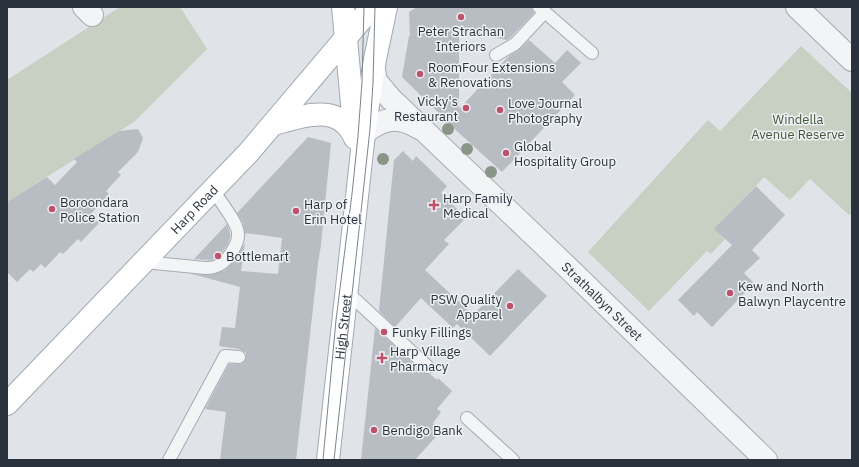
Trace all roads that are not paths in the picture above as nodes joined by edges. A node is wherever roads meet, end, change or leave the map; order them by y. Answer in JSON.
{"nodes":[{"id":1,"x":343,"y":7,"type":"edge"},
{"id":2,"x":372,"y":7,"type":"edge"},
{"id":3,"x":386,"y":7,"type":"edge"},
{"id":4,"x":797,"y":7,"type":"edge"},
{"id":5,"x":542,"y":10,"type":"edge"},
{"id":6,"x":346,"y":37,"type":"junction"},
{"id":7,"x":592,"y":53,"type":"dead end"},
{"id":8,"x":496,"y":55,"type":"dead end"},
{"id":9,"x":852,"y":60,"type":"edge"},
{"id":10,"x":374,"y":69,"type":"junction"},
{"id":11,"x":274,"y":124,"type":"junction"},
{"id":12,"x":359,"y":135,"type":"junction"},
{"id":13,"x":437,"y":143,"type":"junction"},
{"id":14,"x":213,"y":190,"type":"junction"},
{"id":15,"x":144,"y":262,"type":"junction"},
{"id":16,"x":347,"y":292,"type":"junction"},
{"id":17,"x":239,"y":357,"type":"dead end"},
{"id":18,"x":428,"y":367,"type":"dead end"},
{"id":19,"x":7,"y":404,"type":"edge"},
{"id":20,"x":467,"y":418,"type":"dead end"},
{"id":21,"x":169,"y":460,"type":"edge"},
{"id":22,"x":328,"y":460,"type":"edge"},
{"id":23,"x":513,"y":460,"type":"edge"},
{"id":24,"x":766,"y":460,"type":"edge"}],
"edges":[{"from":1,"to":6,"type":"main road","name":"High Street"},
{"from":2,"to":6,"type":"main road","name":"Harp Road"},
{"from":3,"to":10,"type":"main road","name":"High Street"},
{"from":4,"to":9,"type":"street"},
{"from":5,"to":7,"type":"lane"},
{"from":5,"to":8,"type":"lane"},
{"from":6,"to":11,"type":"main road","name":"Harp Road"},
{"from":6,"to":12,"type":"main road","name":"High Street"},
{"from":10,"to":12,"type":"main road","name":"High Street"},
{"from":10,"to":13,"type":"street","name":"Strathalbyn Street"},
{"from":11,"to":12,"type":"main road"},
{"from":11,"to":14,"type":"main road","name":"Harp Road"},
{"from":12,"to":13,"type":"street","name":"Strathalbyn Street"},
{"from":12,"to":16,"type":"main road","name":"High Street"},
{"from":13,"to":24,"type":"street","name":"Strathalbyn Street"},
{"from":14,"to":15,"type":"main road","name":"Harp Road"},
{"from":14,"to":15,"type":"lane"},
{"from":15,"to":19,"type":"main road","name":"Harp Road"},
{"from":16,"to":18,"type":"lane"},
{"from":16,"to":22,"type":"main road","name":"High Street"},
{"from":17,"to":21,"type":"lane"},
{"from":20,"to":23,"type":"lane"}]}
